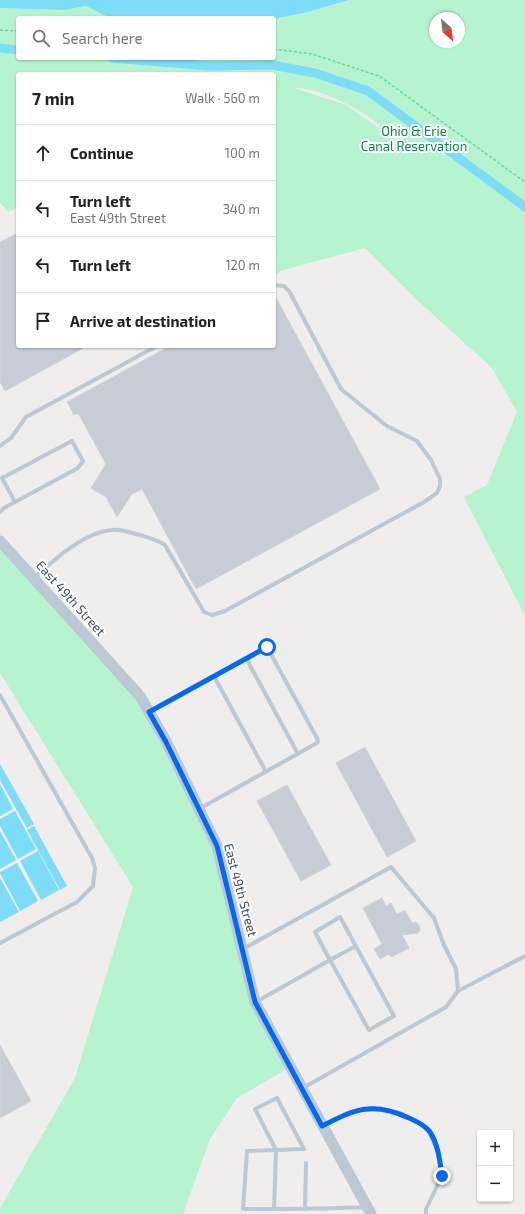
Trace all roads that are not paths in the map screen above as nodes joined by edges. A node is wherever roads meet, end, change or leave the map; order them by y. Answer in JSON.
{"nodes":[{"id":1,"x":276,"y":285,"type":"edge"},
{"id":2,"x":153,"y":348,"type":"edge"},
{"id":3,"x":0,"y":446,"type":"edge"},
{"id":4,"x":1,"y":476,"type":"edge"},
{"id":5,"x":15,"y":502,"type":"junction"},
{"id":6,"x":0,"y":512,"type":"edge"},
{"id":7,"x":0,"y":541,"type":"edge"},
{"id":8,"x":34,"y":578,"type":"junction"},
{"id":9,"x":246,"y":658,"type":"junction"},
{"id":10,"x":214,"y":676,"type":"junction"},
{"id":11,"x":0,"y":695,"type":"edge"},
{"id":12,"x":149,"y":712,"type":"junction"},
{"id":13,"x":298,"y":754,"type":"junction"},
{"id":14,"x":266,"y":772,"type":"junction"},
{"id":15,"x":199,"y":809,"type":"junction"},
{"id":16,"x":0,"y":943,"type":"edge"},
{"id":17,"x":356,"y":946,"type":"junction"},
{"id":18,"x":242,"y":950,"type":"junction"},
{"id":19,"x":525,"y":956,"type":"edge"},
{"id":20,"x":330,"y":960,"type":"junction"},
{"id":21,"x":458,"y":991,"type":"junction"},
{"id":22,"x":255,"y":1002,"type":"junction"},
{"id":23,"x":302,"y":1088,"type":"junction"},
{"id":24,"x":322,"y":1126,"type":"junction"},
{"id":25,"x":276,"y":1150,"type":"junction"},
{"id":26,"x":306,"y":1163,"type":"dead end"},
{"id":27,"x":327,"y":1208,"type":"junction"},
{"id":28,"x":243,"y":1209,"type":"junction"},
{"id":29,"x":274,"y":1209,"type":"junction"},
{"id":30,"x":305,"y":1209,"type":"junction"},
{"id":31,"x":369,"y":1211,"type":"edge"},
{"id":32,"x":244,"y":1214,"type":"edge"},
{"id":33,"x":328,"y":1214,"type":"edge"},
{"id":34,"x":426,"y":1214,"type":"edge"}],
"edges":[{"from":1,"to":8,"type":"lane"},
{"from":2,"to":3,"type":"lane"},
{"from":4,"to":5,"type":"lane"},
{"from":4,"to":5,"type":"lane"},
{"from":5,"to":6,"type":"lane"},
{"from":7,"to":8,"type":"street","name":"East 49th Street"},
{"from":8,"to":12,"type":"street","name":"East 49th Street"},
{"from":9,"to":10,"type":"lane"},
{"from":9,"to":13,"type":"lane"},
{"from":9,"to":13,"type":"lane"},
{"from":10,"to":12,"type":"lane"},
{"from":10,"to":14,"type":"lane"},
{"from":11,"to":16,"type":"lane"},
{"from":12,"to":15,"type":"street","name":"East 49th Street"},
{"from":13,"to":14,"type":"lane"},
{"from":14,"to":15,"type":"lane"},
{"from":15,"to":18,"type":"street","name":"East 49th Street"},
{"from":17,"to":20,"type":"lane"},
{"from":17,"to":20,"type":"lane"},
{"from":17,"to":20,"type":"lane"},
{"from":18,"to":21,"type":"lane"},
{"from":18,"to":22,"type":"street","name":"East 49th Street"},
{"from":19,"to":21,"type":"lane"},
{"from":20,"to":22,"type":"lane"},
{"from":21,"to":23,"type":"lane"},
{"from":22,"to":23,"type":"street","name":"East 49th Street"},
{"from":23,"to":24,"type":"street","name":"East 49th Street"},
{"from":24,"to":31,"type":"street","name":"East 49th Street"},
{"from":24,"to":34,"type":"lane"},
{"from":25,"to":25,"type":"lane"},
{"from":25,"to":28,"type":"lane"},
{"from":25,"to":29,"type":"lane"},
{"from":26,"to":30,"type":"lane"},
{"from":27,"to":30,"type":"lane"},
{"from":27,"to":31,"type":"lane"},
{"from":27,"to":33,"type":"lane"},
{"from":28,"to":29,"type":"lane"},
{"from":28,"to":32,"type":"lane"},
{"from":29,"to":30,"type":"lane"}]}
